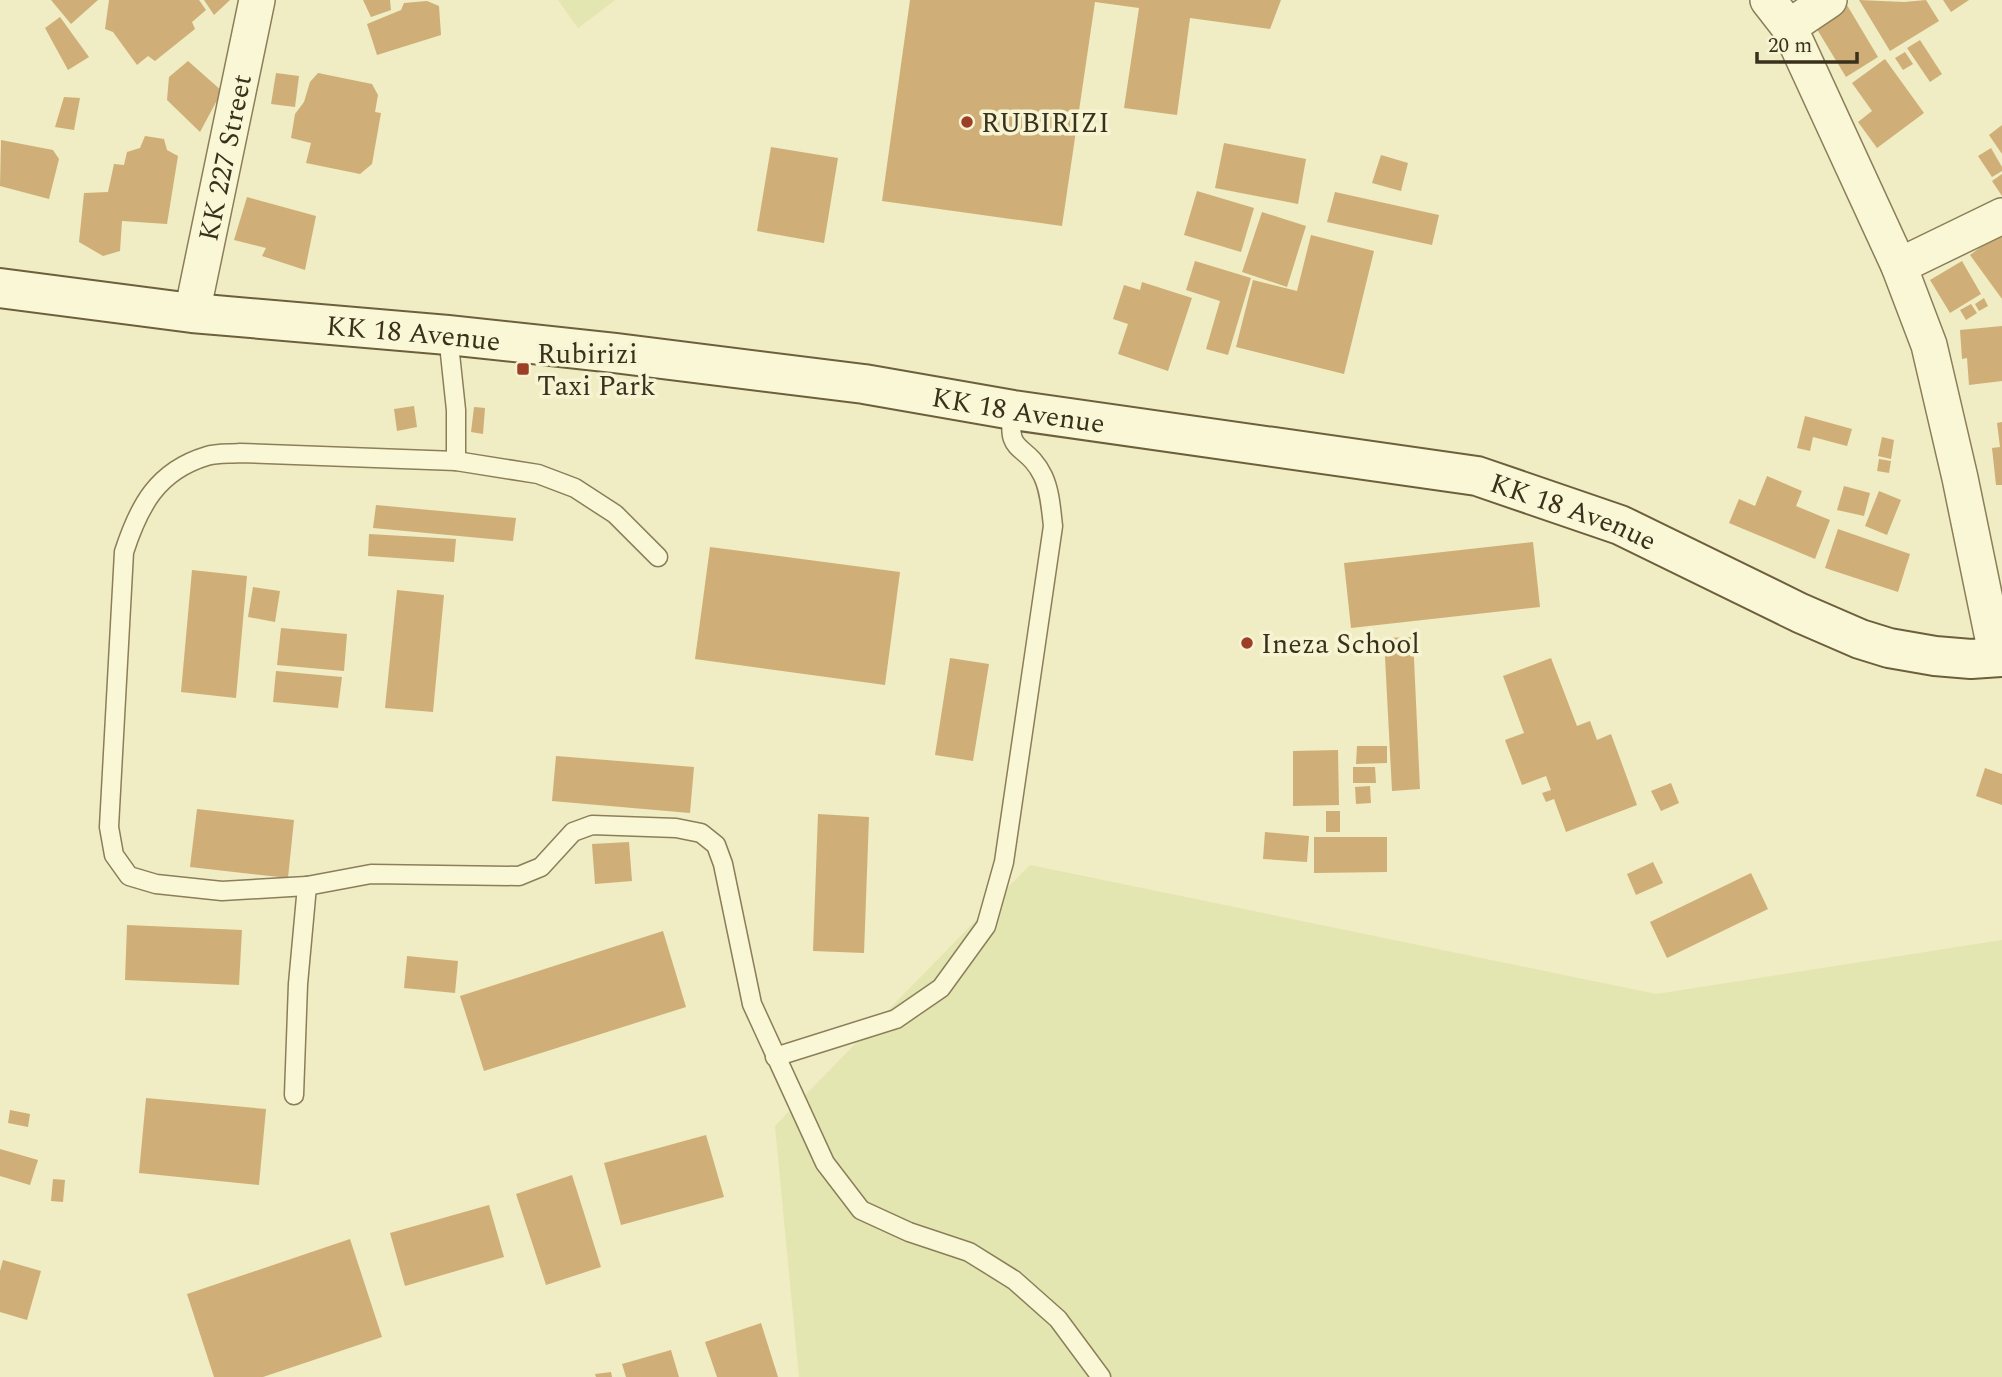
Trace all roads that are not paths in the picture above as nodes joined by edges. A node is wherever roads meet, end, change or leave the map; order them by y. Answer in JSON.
{"nodes":[{"id":1,"x":257,"y":0,"type":"edge"},
{"id":2,"x":1768,"y":0,"type":"edge"},
{"id":3,"x":1829,"y":0,"type":"edge"},
{"id":4,"x":1789,"y":27,"type":"junction"},
{"id":5,"x":2002,"y":216,"type":"edge"},
{"id":6,"x":1899,"y":266,"type":"junction"},
{"id":7,"x":0,"y":288,"type":"edge"},
{"id":8,"x":191,"y":313,"type":"junction"},
{"id":9,"x":448,"y":335,"type":"junction"},
{"id":10,"x":1013,"y":410,"type":"junction"},
{"id":11,"x":456,"y":461,"type":"junction"},
{"id":12,"x":658,"y":557,"type":"dead end"},
{"id":13,"x":2000,"y":657,"type":"edge"},
{"id":14,"x":307,"y":886,"type":"junction"},
{"id":15,"x":775,"y":1057,"type":"junction"},
{"id":16,"x":294,"y":1095,"type":"dead end"},
{"id":17,"x":1101,"y":1377,"type":"edge"}],
"edges":[{"from":1,"to":8,"type":"street","name":"KK 227 Street"},
{"from":2,"to":4,"type":"street"},
{"from":3,"to":4,"type":"street"},
{"from":4,"to":6,"type":"street"},
{"from":5,"to":6,"type":"street"},
{"from":6,"to":13,"type":"street"},
{"from":7,"to":8,"type":"main road","name":"KK 18 Avenue"},
{"from":8,"to":9,"type":"main road","name":"KK 18 Avenue"},
{"from":9,"to":10,"type":"main road","name":"KK 18 Avenue"},
{"from":9,"to":11,"type":"lane"},
{"from":10,"to":13,"type":"main road","name":"KK 18 Avenue"},
{"from":10,"to":15,"type":"lane"},
{"from":11,"to":12,"type":"lane"},
{"from":11,"to":14,"type":"lane"},
{"from":14,"to":15,"type":"lane"},
{"from":14,"to":16,"type":"lane"},
{"from":15,"to":17,"type":"lane"}]}
